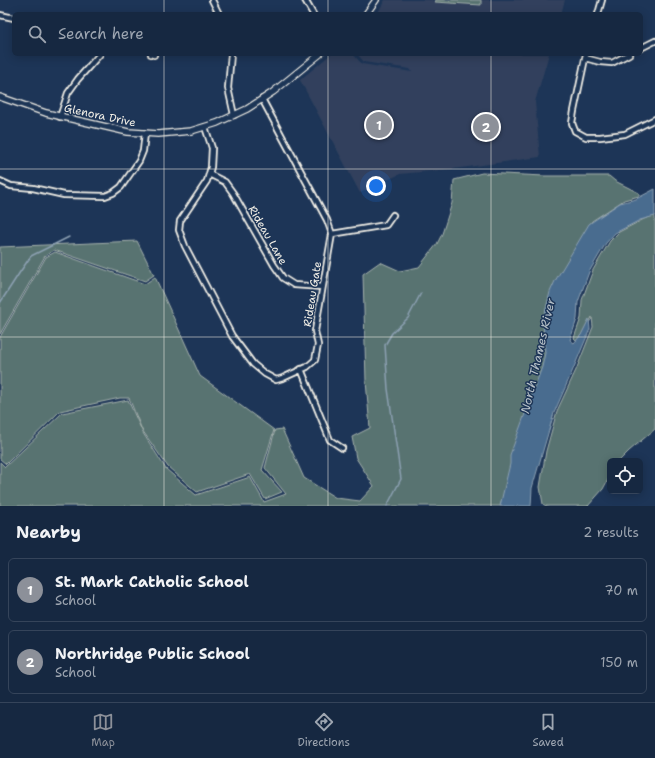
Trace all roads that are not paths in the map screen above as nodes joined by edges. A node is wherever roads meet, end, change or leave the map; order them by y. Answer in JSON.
{"nodes":[{"id":1,"x":212,"y":0,"type":"edge"},
{"id":2,"x":305,"y":0,"type":"edge"},
{"id":3,"x":376,"y":0,"type":"edge"},
{"id":4,"x":602,"y":0,"type":"edge"},
{"id":5,"x":219,"y":12,"type":"edge"},
{"id":6,"x":312,"y":12,"type":"edge"},
{"id":7,"x":367,"y":12,"type":"edge"},
{"id":8,"x":599,"y":12,"type":"edge"},
{"id":9,"x":0,"y":15,"type":"edge"},
{"id":10,"x":12,"y":18,"type":"edge"},
{"id":11,"x":655,"y":41,"type":"edge"},
{"id":12,"x":643,"y":47,"type":"edge"},
{"id":13,"x":98,"y":56,"type":"edge"},
{"id":14,"x":231,"y":56,"type":"edge"},
{"id":15,"x":318,"y":56,"type":"edge"},
{"id":16,"x":585,"y":56,"type":"edge"},
{"id":17,"x":625,"y":56,"type":"edge"},
{"id":18,"x":0,"y":97,"type":"edge"},
{"id":19,"x":262,"y":99,"type":"junction"},
{"id":20,"x":234,"y":115,"type":"junction"},
{"id":21,"x":60,"y":117,"type":"junction"},
{"id":22,"x":655,"y":119,"type":"edge"},
{"id":23,"x":205,"y":127,"type":"junction"},
{"id":24,"x":145,"y":134,"type":"junction"},
{"id":25,"x":209,"y":174,"type":"junction"},
{"id":26,"x":0,"y":181,"type":"edge"},
{"id":27,"x":393,"y":215,"type":"dead end"},
{"id":28,"x":332,"y":234,"type":"junction"},
{"id":29,"x":322,"y":288,"type":"junction"},
{"id":30,"x":301,"y":369,"type":"junction"},
{"id":31,"x":342,"y":448,"type":"dead end"}],
"edges":[{"from":1,"to":5,"type":"street"},
{"from":2,"to":6,"type":"street"},
{"from":3,"to":7,"type":"street"},
{"from":4,"to":8,"type":"street"},
{"from":9,"to":10,"type":"street"},
{"from":11,"to":12,"type":"street"},
{"from":13,"to":21,"type":"street"},
{"from":14,"to":20,"type":"street"},
{"from":15,"to":19,"type":"street","name":"Glenora Drive"},
{"from":16,"to":17,"type":"street"},
{"from":16,"to":22,"type":"street"},
{"from":18,"to":21,"type":"street","name":"Glenora Drive"},
{"from":19,"to":20,"type":"street","name":"Glenora Drive"},
{"from":19,"to":28,"type":"street"},
{"from":20,"to":23,"type":"street","name":"Glenora Drive"},
{"from":21,"to":24,"type":"street","name":"Glenora Drive"},
{"from":23,"to":24,"type":"street","name":"Glenora Drive"},
{"from":23,"to":25,"type":"street","name":"Rideau Gate"},
{"from":24,"to":26,"type":"street"},
{"from":25,"to":29,"type":"street","name":"Rideau Lane"},
{"from":25,"to":30,"type":"street","name":"Rideau Gate"},
{"from":27,"to":28,"type":"street"},
{"from":28,"to":29,"type":"street","name":"Rideau Gate"},
{"from":29,"to":30,"type":"street","name":"Rideau Gate"},
{"from":30,"to":31,"type":"street"}]}
